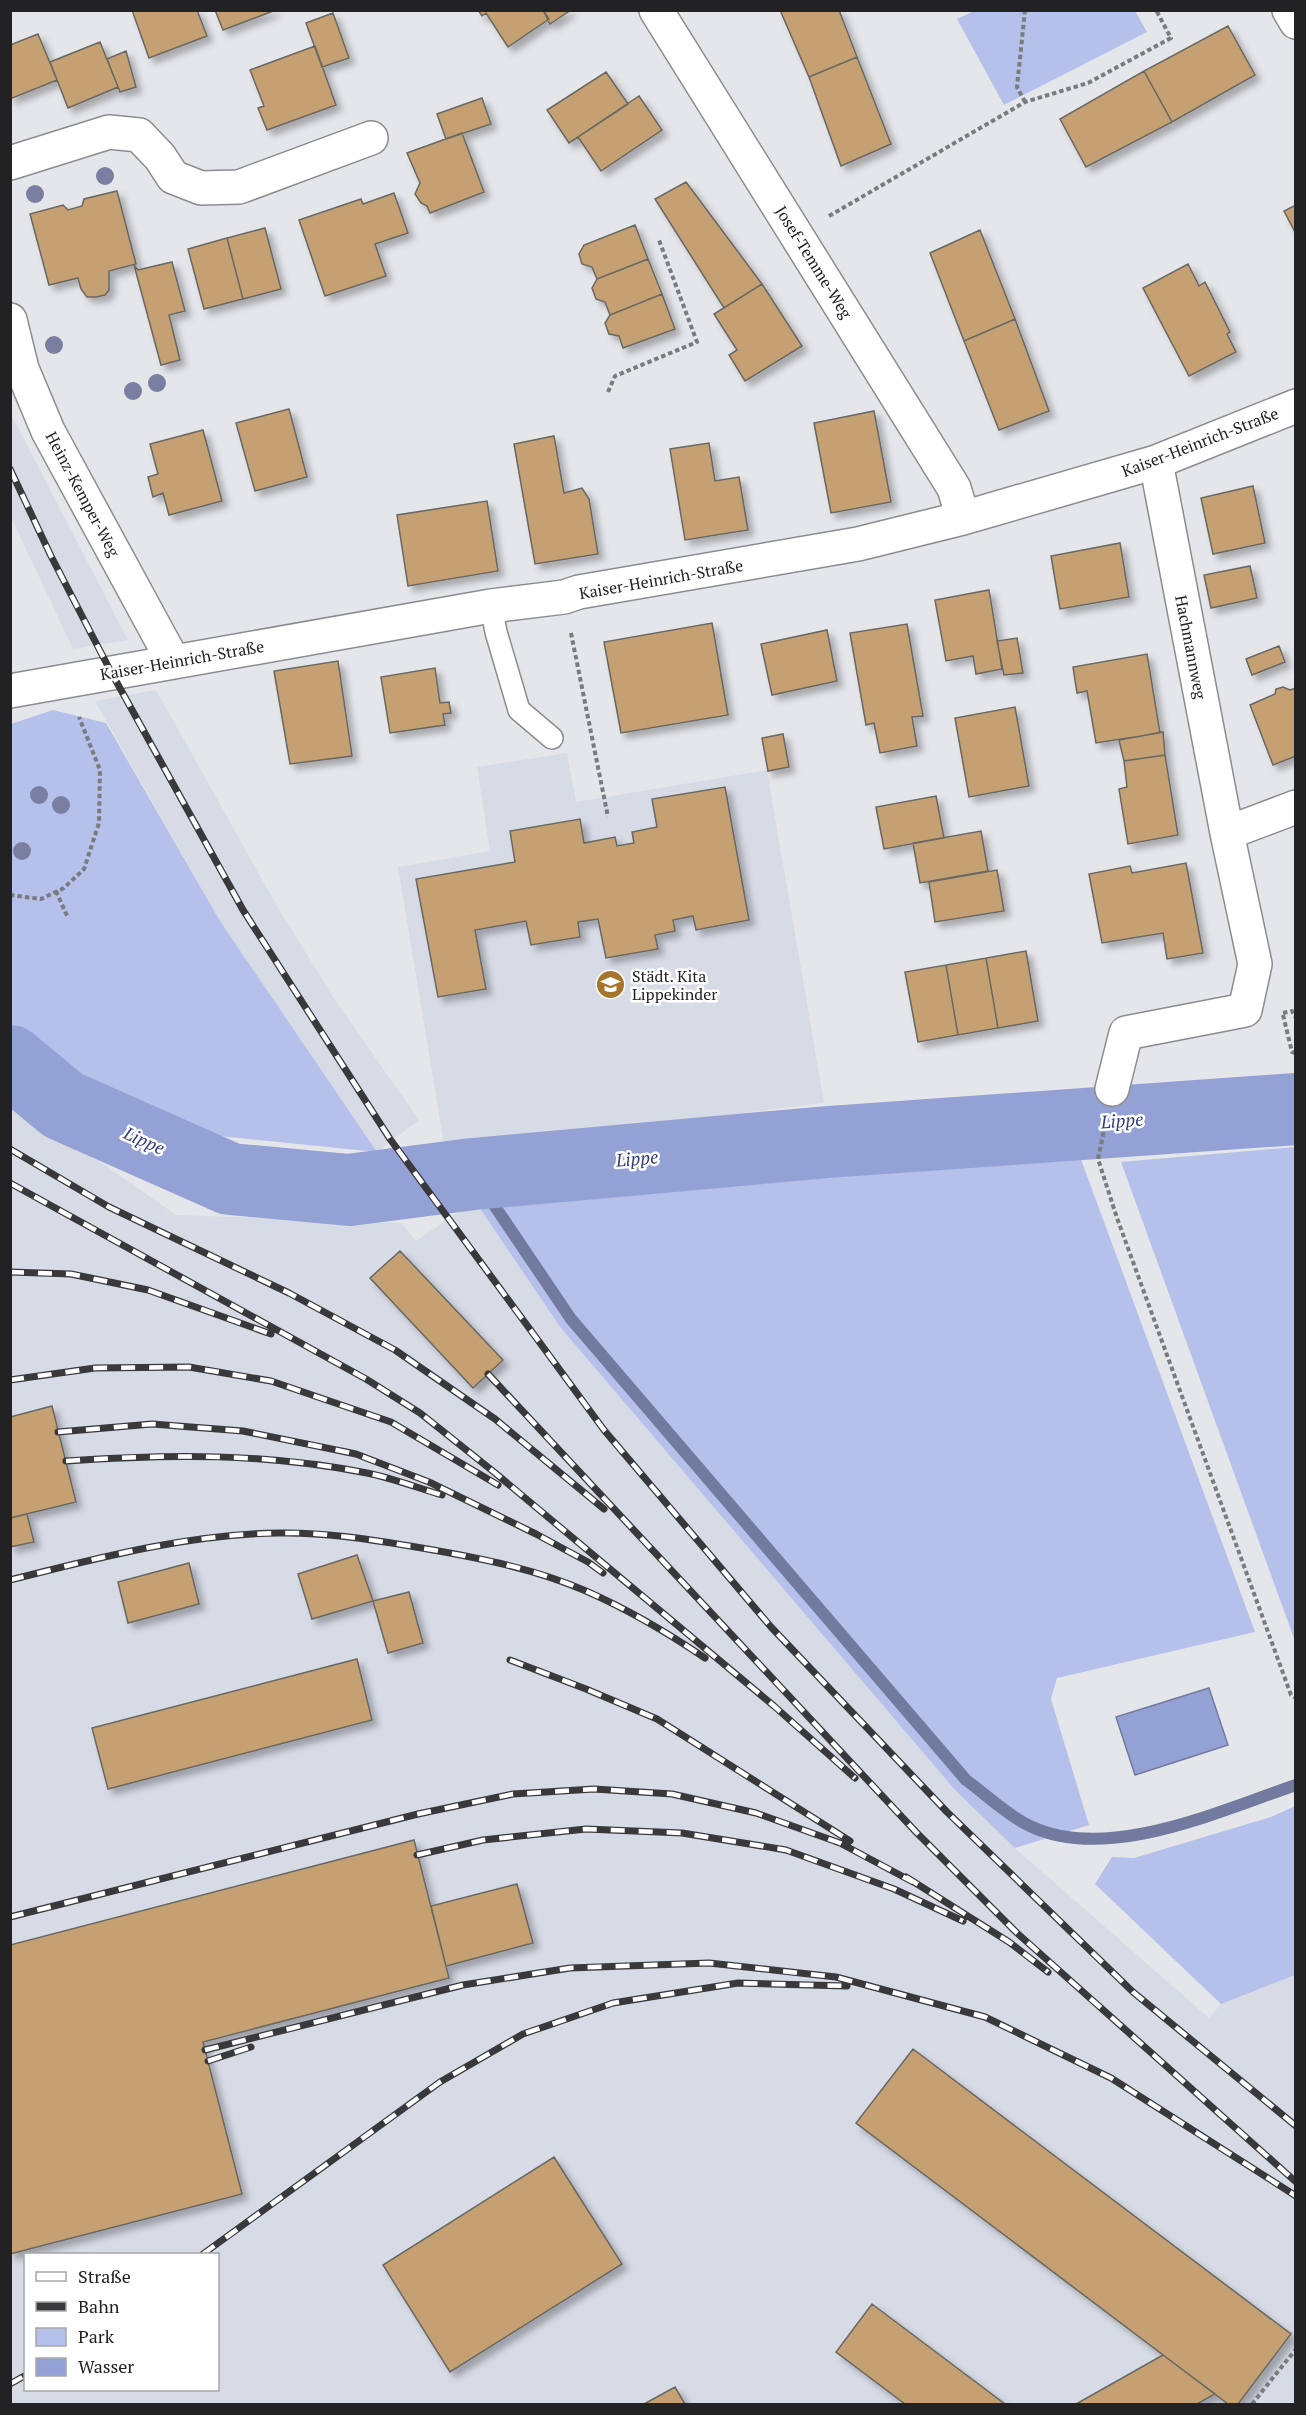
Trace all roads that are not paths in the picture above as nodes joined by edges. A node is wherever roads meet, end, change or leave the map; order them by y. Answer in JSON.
{"nodes":[{"id":1,"x":656,"y":10,"type":"edge"},
{"id":2,"x":1289,"y":10,"type":"edge"},
{"id":3,"x":1296,"y":22,"type":"edge"},
{"id":4,"x":371,"y":138,"type":"dead end"},
{"id":5,"x":10,"y":163,"type":"edge"},
{"id":6,"x":10,"y":320,"type":"edge"},
{"id":7,"x":1296,"y":406,"type":"edge"},
{"id":8,"x":1156,"y":462,"type":"junction"},
{"id":9,"x":963,"y":518,"type":"junction"},
{"id":10,"x":491,"y":606,"type":"junction"},
{"id":11,"x":173,"y":661,"type":"junction"},
{"id":12,"x":10,"y":691,"type":"edge"},
{"id":13,"x":552,"y":738,"type":"dead end"},
{"id":14,"x":1296,"y":807,"type":"edge"},
{"id":15,"x":1227,"y":833,"type":"junction"},
{"id":16,"x":1112,"y":1089,"type":"road end"}],
"edges":[{"from":1,"to":9,"type":"street","name":"Josef-Temme-Weg"},
{"from":2,"to":3,"type":"street"},
{"from":4,"to":5,"type":"street"},
{"from":6,"to":11,"type":"street","name":"Heinz-Kemper-Weg"},
{"from":7,"to":8,"type":"street","name":"Kaiser-Heinrich-Straße"},
{"from":8,"to":9,"type":"street","name":"Kaiser-Heinrich-Straße"},
{"from":8,"to":15,"type":"street","name":"Hachmannweg"},
{"from":9,"to":10,"type":"street","name":"Kaiser-Heinrich-Straße"},
{"from":10,"to":11,"type":"street","name":"Kaiser-Heinrich-Straße"},
{"from":10,"to":13,"type":"lane"},
{"from":11,"to":12,"type":"street","name":"Kaiser-Heinrich-Straße"},
{"from":14,"to":15,"type":"street"},
{"from":15,"to":16,"type":"street","name":"Hachmannweg"}]}
